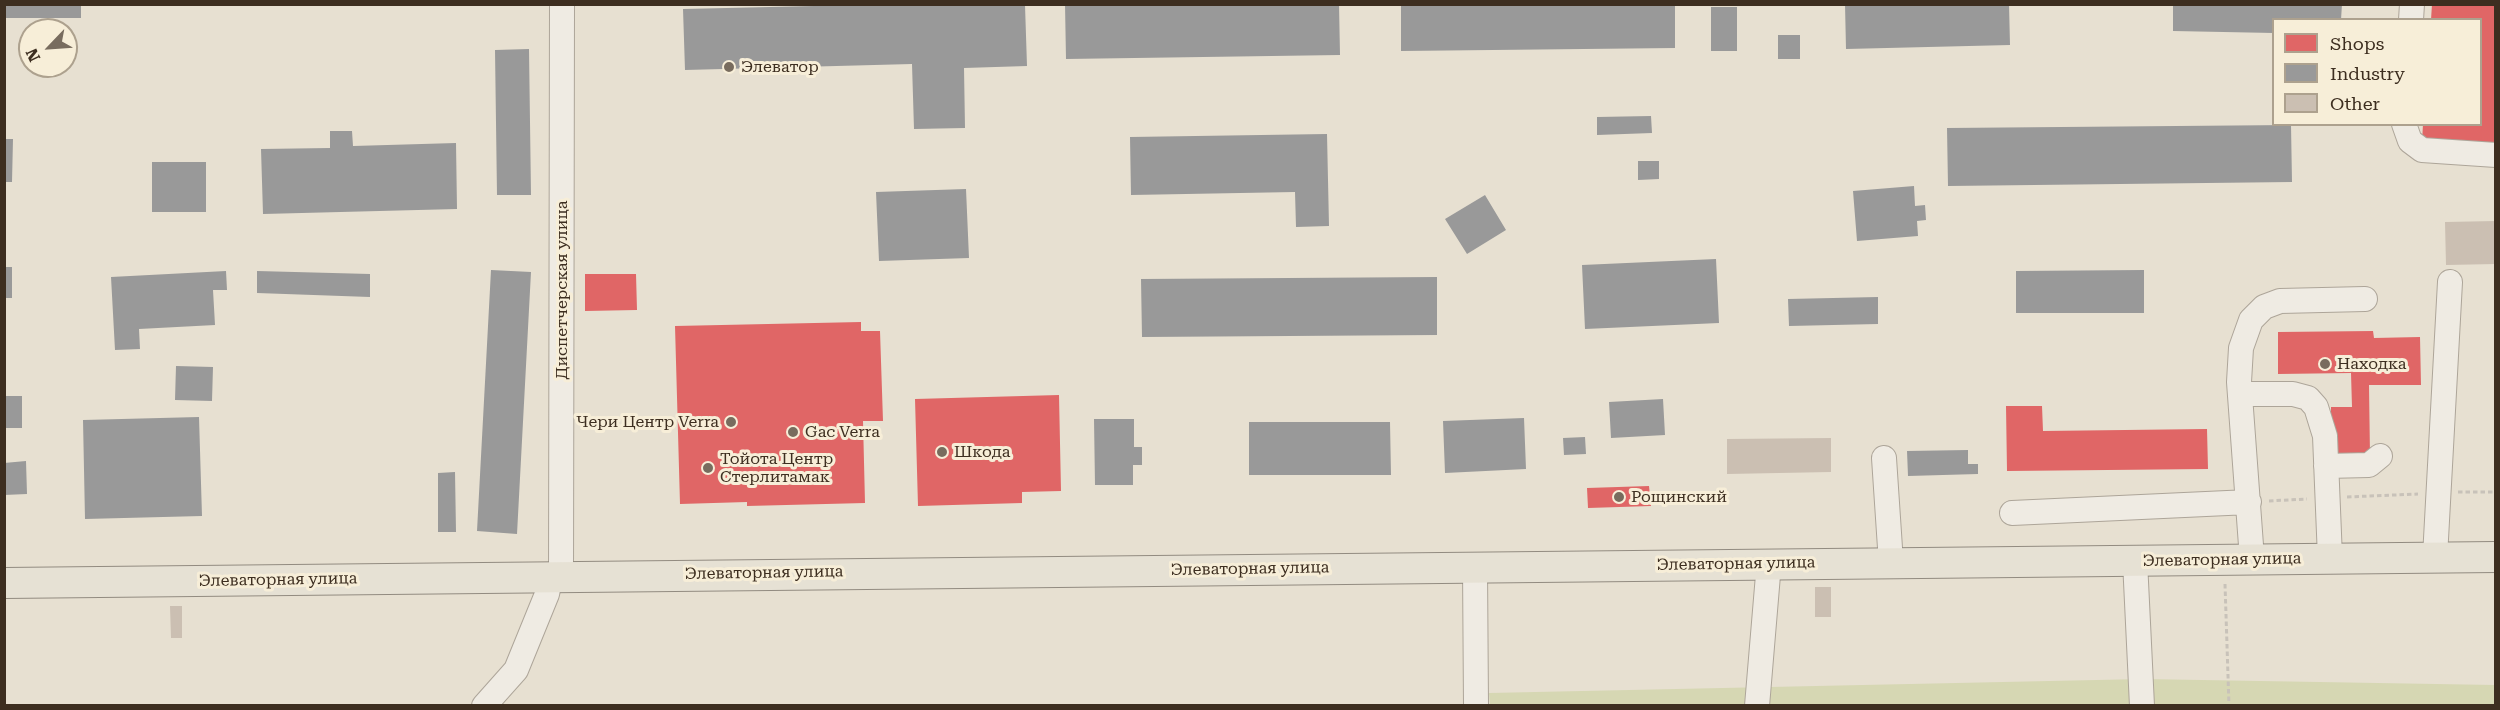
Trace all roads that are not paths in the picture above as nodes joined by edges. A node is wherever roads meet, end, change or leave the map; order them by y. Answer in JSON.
{"nodes":[{"id":1,"x":562,"y":4,"type":"edge"},
{"id":2,"x":2405,"y":126,"type":"edge"},
{"id":3,"x":2496,"y":155,"type":"edge"},
{"id":4,"x":2450,"y":282,"type":"dead end"},
{"id":5,"x":2365,"y":299,"type":"dead end"},
{"id":6,"x":2240,"y":394,"type":"junction"},
{"id":7,"x":2380,"y":456,"type":"dead end"},
{"id":8,"x":1884,"y":458,"type":"dead end"},
{"id":9,"x":2326,"y":466,"type":"junction"},
{"id":10,"x":2249,"y":502,"type":"junction"},
{"id":11,"x":2012,"y":513,"type":"dead end"},
{"id":12,"x":2435,"y":557,"type":"junction"},
{"id":13,"x":2496,"y":557,"type":"edge"},
{"id":14,"x":2330,"y":558,"type":"junction"},
{"id":15,"x":2252,"y":559,"type":"junction"},
{"id":16,"x":2135,"y":561,"type":"junction"},
{"id":17,"x":1769,"y":563,"type":"junction"},
{"id":18,"x":1891,"y":563,"type":"junction"},
{"id":19,"x":1475,"y":567,"type":"junction"},
{"id":20,"x":556,"y":576,"type":"junction"},
{"id":21,"x":4,"y":583,"type":"edge"},
{"id":22,"x":484,"y":705,"type":"edge"},
{"id":23,"x":1476,"y":705,"type":"edge"},
{"id":24,"x":1757,"y":705,"type":"edge"},
{"id":25,"x":2142,"y":705,"type":"edge"}],
"edges":[{"from":1,"to":20,"type":"street","name":"Диспетчерская улица"},
{"from":2,"to":3,"type":"street"},
{"from":4,"to":12,"type":"street"},
{"from":5,"to":6,"type":"street"},
{"from":6,"to":9,"type":"street"},
{"from":6,"to":10,"type":"street"},
{"from":7,"to":9,"type":"street"},
{"from":8,"to":18,"type":"street"},
{"from":9,"to":14,"type":"street"},
{"from":10,"to":11,"type":"street"},
{"from":10,"to":15,"type":"street"},
{"from":12,"to":13,"type":"main road","name":"Элеваторная улица"},
{"from":12,"to":14,"type":"main road","name":"Элеваторная улица"},
{"from":14,"to":15,"type":"main road","name":"Элеваторная улица"},
{"from":15,"to":16,"type":"main road","name":"Элеваторная улица"},
{"from":16,"to":18,"type":"main road","name":"Элеваторная улица"},
{"from":16,"to":25,"type":"street"},
{"from":17,"to":18,"type":"main road","name":"Элеваторная улица"},
{"from":17,"to":19,"type":"main road","name":"Элеваторная улица"},
{"from":17,"to":24,"type":"street"},
{"from":19,"to":20,"type":"main road","name":"Элеваторная улица"},
{"from":19,"to":23,"type":"street"},
{"from":20,"to":21,"type":"main road","name":"Элеваторная улица"},
{"from":20,"to":22,"type":"street","name":"Диспетчерская улица"}]}
